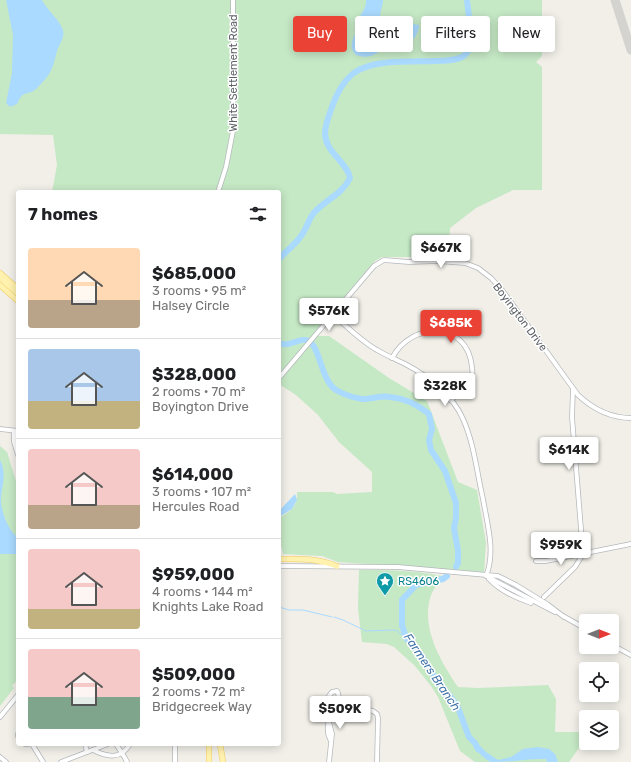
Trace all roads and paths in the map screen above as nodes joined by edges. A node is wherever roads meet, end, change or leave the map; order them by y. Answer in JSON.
{"nodes":[{"id":1,"x":233,"y":0,"type":"edge"},
{"id":2,"x":219,"y":190,"type":"edge"},
{"id":3,"x":0,"y":273,"type":"edge"},
{"id":4,"x":0,"y":278,"type":"edge"},
{"id":5,"x":0,"y":285,"type":"edge"},
{"id":6,"x":16,"y":287,"type":"edge"},
{"id":7,"x":16,"y":292,"type":"edge"},
{"id":8,"x":16,"y":298,"type":"edge"},
{"id":9,"x":333,"y":314,"type":"junction"},
{"id":10,"x":392,"y":358,"type":"junction"},
{"id":11,"x":281,"y":376,"type":"edge"},
{"id":12,"x":573,"y":389,"type":"junction"},
{"id":13,"x":450,"y":400,"type":"junction"},
{"id":14,"x":631,"y":418,"type":"edge"},
{"id":15,"x":0,"y":429,"type":"edge"},
{"id":16,"x":16,"y":431,"type":"edge"},
{"id":17,"x":16,"y":448,"type":"edge"},
{"id":18,"x":631,"y":544,"type":"edge"},
{"id":19,"x":583,"y":554,"type":"junction"},
{"id":20,"x":281,"y":559,"type":"edge"},
{"id":21,"x":536,"y":561,"type":"dead end"},
{"id":22,"x":281,"y":566,"type":"edge"},
{"id":23,"x":338,"y":566,"type":"junction"},
{"id":24,"x":486,"y":576,"type":"junction"},
{"id":25,"x":544,"y":597,"type":"dead end"},
{"id":26,"x":564,"y":617,"type":"junction"},
{"id":27,"x":579,"y":625,"type":"edge"},
{"id":28,"x":619,"y":649,"type":"edge"},
{"id":29,"x":631,"y":655,"type":"edge"},
{"id":30,"x":16,"y":697,"type":"edge"},
{"id":31,"x":0,"y":717,"type":"edge"},
{"id":32,"x":33,"y":746,"type":"edge"},
{"id":33,"x":86,"y":746,"type":"edge"},
{"id":34,"x":103,"y":746,"type":"edge"},
{"id":35,"x":117,"y":746,"type":"edge"},
{"id":36,"x":128,"y":746,"type":"edge"},
{"id":37,"x":175,"y":746,"type":"edge"},
{"id":38,"x":209,"y":746,"type":"edge"},
{"id":39,"x":220,"y":746,"type":"edge"},
{"id":40,"x":92,"y":750,"type":"junction"},
{"id":41,"x":87,"y":752,"type":"junction"},
{"id":42,"x":122,"y":753,"type":"junction"},
{"id":43,"x":0,"y":757,"type":"edge"},
{"id":44,"x":6,"y":762,"type":"edge"},
{"id":45,"x":43,"y":762,"type":"edge"},
{"id":46,"x":61,"y":762,"type":"edge"},
{"id":47,"x":126,"y":762,"type":"edge"},
{"id":48,"x":175,"y":762,"type":"edge"},
{"id":49,"x":210,"y":762,"type":"edge"},
{"id":50,"x":223,"y":762,"type":"edge"},
{"id":51,"x":329,"y":762,"type":"edge"},
{"id":52,"x":377,"y":762,"type":"edge"}],
"edges":[{"from":1,"to":2,"type":"street","name":"White Settlement Road"},
{"from":3,"to":6,"type":"main road"},
{"from":4,"to":7,"type":"main road"},
{"from":5,"to":8,"type":"main road"},
{"from":9,"to":10,"type":"street"},
{"from":9,"to":11,"type":"street","name":"Boyington Drive"},
{"from":9,"to":12,"type":"street","name":"Boyington Drive"},
{"from":10,"to":13,"type":"street"},
{"from":10,"to":13,"type":"street"},
{"from":12,"to":14,"type":"street","name":"Boyington Drive"},
{"from":12,"to":19,"type":"street"},
{"from":13,"to":24,"type":"street"},
{"from":15,"to":16,"type":"street"},
{"from":16,"to":17,"type":"street"},
{"from":18,"to":19,"type":"street"},
{"from":19,"to":21,"type":"street"},
{"from":19,"to":25,"type":"street"},
{"from":20,"to":23,"type":"main road"},
{"from":22,"to":23,"type":"street"},
{"from":23,"to":24,"type":"street"},
{"from":24,"to":26,"type":"street"},
{"from":24,"to":26,"type":"street"},
{"from":26,"to":27,"type":"street"},
{"from":28,"to":29,"type":"street"},
{"from":30,"to":31,"type":"street"},
{"from":32,"to":45,"type":"street"},
{"from":33,"to":41,"type":"street"},
{"from":34,"to":40,"type":"street"},
{"from":35,"to":42,"type":"street"},
{"from":36,"to":42,"type":"street"},
{"from":37,"to":48,"type":"street"},
{"from":38,"to":49,"type":"main road"},
{"from":39,"to":50,"type":"main road"},
{"from":40,"to":41,"type":"street"},
{"from":40,"to":42,"type":"street"},
{"from":41,"to":46,"type":"street"},
{"from":42,"to":47,"type":"street"},
{"from":43,"to":44,"type":"street"},
{"from":51,"to":52,"type":"street"}]}
